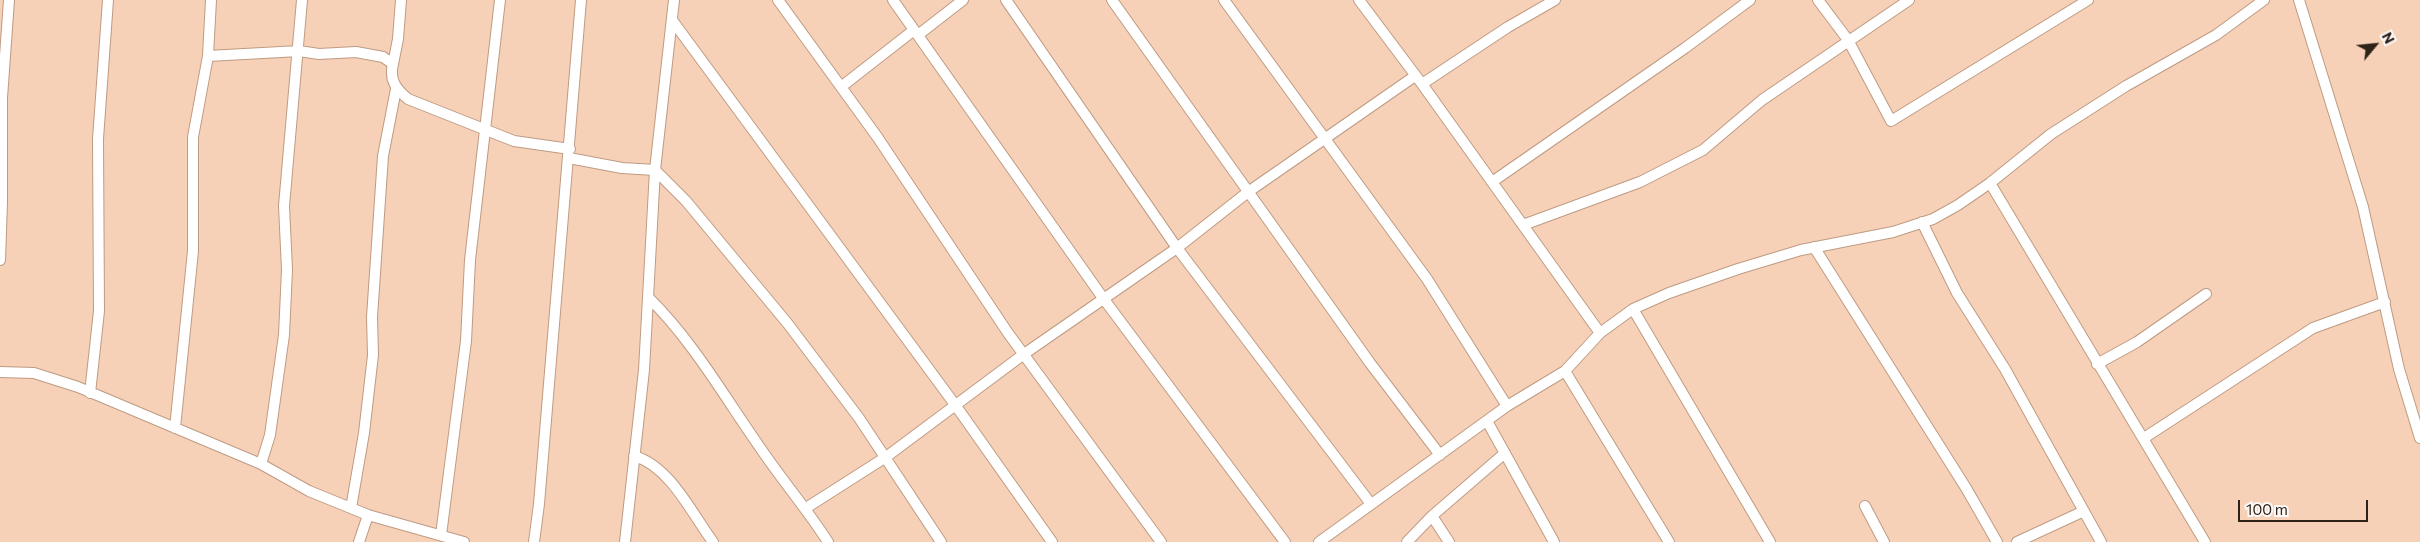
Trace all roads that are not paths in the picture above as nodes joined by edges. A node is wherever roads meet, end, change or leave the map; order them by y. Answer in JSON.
{"nodes":[{"id":1,"x":9,"y":0,"type":"edge"},
{"id":2,"x":108,"y":0,"type":"edge"},
{"id":3,"x":210,"y":0,"type":"edge"},
{"id":4,"x":302,"y":0,"type":"edge"},
{"id":5,"x":401,"y":0,"type":"edge"},
{"id":6,"x":500,"y":0,"type":"edge"},
{"id":7,"x":581,"y":0,"type":"edge"},
{"id":8,"x":674,"y":0,"type":"edge"},
{"id":9,"x":778,"y":0,"type":"edge"},
{"id":10,"x":893,"y":0,"type":"edge"},
{"id":11,"x":963,"y":0,"type":"edge"},
{"id":12,"x":1006,"y":0,"type":"edge"},
{"id":13,"x":1112,"y":0,"type":"edge"},
{"id":14,"x":1224,"y":0,"type":"edge"},
{"id":15,"x":1359,"y":0,"type":"edge"},
{"id":16,"x":1555,"y":0,"type":"edge"},
{"id":17,"x":1750,"y":0,"type":"edge"},
{"id":18,"x":1818,"y":0,"type":"edge"},
{"id":19,"x":1909,"y":0,"type":"edge"},
{"id":20,"x":2088,"y":0,"type":"edge"},
{"id":21,"x":2264,"y":0,"type":"edge"},
{"id":22,"x":2299,"y":0,"type":"edge"},
{"id":23,"x":672,"y":20,"type":"junction"},
{"id":24,"x":916,"y":33,"type":"junction"},
{"id":25,"x":1848,"y":40,"type":"junction"},
{"id":26,"x":299,"y":51,"type":"junction"},
{"id":27,"x":208,"y":56,"type":"junction"},
{"id":28,"x":393,"y":64,"type":"junction"},
{"id":29,"x":1415,"y":76,"type":"junction"},
{"id":30,"x":1422,"y":84,"type":"junction"},
{"id":31,"x":841,"y":87,"type":"junction"},
{"id":32,"x":396,"y":89,"type":"junction"},
{"id":33,"x":487,"y":130,"type":"junction"},
{"id":34,"x":1326,"y":138,"type":"junction"},
{"id":35,"x":569,"y":154,"type":"junction"},
{"id":36,"x":655,"y":170,"type":"junction"},
{"id":37,"x":1492,"y":182,"type":"junction"},
{"id":38,"x":1990,"y":183,"type":"junction"},
{"id":39,"x":1248,"y":192,"type":"junction"},
{"id":40,"x":1922,"y":222,"type":"junction"},
{"id":41,"x":1523,"y":225,"type":"junction"},
{"id":42,"x":1814,"y":247,"type":"junction"},
{"id":43,"x":1177,"y":248,"type":"junction"},
{"id":44,"x":0,"y":260,"type":"edge"},
{"id":45,"x":2206,"y":294,"type":"dead end"},
{"id":46,"x":648,"y":297,"type":"junction"},
{"id":47,"x":1103,"y":298,"type":"junction"},
{"id":48,"x":2385,"y":302,"type":"junction"},
{"id":49,"x":1633,"y":309,"type":"junction"},
{"id":50,"x":1600,"y":333,"type":"junction"},
{"id":51,"x":1024,"y":354,"type":"junction"},
{"id":52,"x":2097,"y":364,"type":"junction"},
{"id":53,"x":1566,"y":371,"type":"junction"},
{"id":54,"x":0,"y":372,"type":"edge"},
{"id":55,"x":90,"y":393,"type":"junction"},
{"id":56,"x":956,"y":406,"type":"junction"},
{"id":57,"x":1507,"y":406,"type":"junction"},
{"id":58,"x":1487,"y":421,"type":"junction"},
{"id":59,"x":175,"y":428,"type":"junction"},
{"id":60,"x":2144,"y":438,"type":"junction"},
{"id":61,"x":2420,"y":438,"type":"edge"},
{"id":62,"x":1505,"y":453,"type":"junction"},
{"id":63,"x":634,"y":456,"type":"junction"},
{"id":64,"x":1440,"y":456,"type":"junction"},
{"id":65,"x":886,"y":457,"type":"junction"},
{"id":66,"x":260,"y":464,"type":"junction"},
{"id":67,"x":1371,"y":504,"type":"junction"},
{"id":68,"x":1864,"y":506,"type":"dead end"},
{"id":69,"x":351,"y":508,"type":"junction"},
{"id":70,"x":806,"y":508,"type":"junction"},
{"id":71,"x":2084,"y":511,"type":"junction"},
{"id":72,"x":368,"y":515,"type":"junction"},
{"id":73,"x":1432,"y":516,"type":"junction"},
{"id":74,"x":441,"y":536,"type":"junction"},
{"id":75,"x":358,"y":542,"type":"edge"},
{"id":76,"x":462,"y":542,"type":"edge"},
{"id":77,"x":534,"y":542,"type":"edge"},
{"id":78,"x":625,"y":542,"type":"edge"},
{"id":79,"x":713,"y":542,"type":"edge"},
{"id":80,"x":828,"y":542,"type":"edge"},
{"id":81,"x":941,"y":542,"type":"edge"},
{"id":82,"x":1052,"y":542,"type":"edge"},
{"id":83,"x":1161,"y":542,"type":"edge"},
{"id":84,"x":1285,"y":542,"type":"edge"},
{"id":85,"x":1319,"y":542,"type":"edge"},
{"id":86,"x":1407,"y":542,"type":"edge"},
{"id":87,"x":1448,"y":542,"type":"edge"},
{"id":88,"x":1554,"y":542,"type":"edge"},
{"id":89,"x":1669,"y":542,"type":"edge"},
{"id":90,"x":1770,"y":542,"type":"edge"},
{"id":91,"x":1884,"y":542,"type":"edge"},
{"id":92,"x":1997,"y":542,"type":"edge"},
{"id":93,"x":2017,"y":542,"type":"edge"},
{"id":94,"x":2101,"y":542,"type":"edge"},
{"id":95,"x":2205,"y":542,"type":"edge"}],
"edges":[{"from":1,"to":44,"type":"street"},
{"from":2,"to":55,"type":"street"},
{"from":3,"to":27,"type":"street"},
{"from":4,"to":26,"type":"street"},
{"from":5,"to":28,"type":"street"},
{"from":6,"to":33,"type":"street"},
{"from":7,"to":35,"type":"street"},
{"from":8,"to":23,"type":"street"},
{"from":9,"to":31,"type":"street"},
{"from":10,"to":24,"type":"street"},
{"from":11,"to":24,"type":"street"},
{"from":12,"to":43,"type":"street"},
{"from":13,"to":39,"type":"street"},
{"from":14,"to":34,"type":"street"},
{"from":15,"to":29,"type":"street"},
{"from":16,"to":30,"type":"street"},
{"from":17,"to":37,"type":"street"},
{"from":18,"to":25,"type":"street"},
{"from":19,"to":25,"type":"street"},
{"from":20,"to":25,"type":"street"},
{"from":21,"to":38,"type":"street"},
{"from":22,"to":48,"type":"street"},
{"from":23,"to":36,"type":"street"},
{"from":23,"to":56,"type":"street"},
{"from":24,"to":31,"type":"street"},
{"from":24,"to":47,"type":"street"},
{"from":25,"to":41,"type":"street"},
{"from":26,"to":27,"type":"street"},
{"from":26,"to":28,"type":"street"},
{"from":26,"to":66,"type":"street"},
{"from":27,"to":59,"type":"street"},
{"from":28,"to":32,"type":"street"},
{"from":29,"to":30,"type":"street"},
{"from":29,"to":34,"type":"street"},
{"from":30,"to":37,"type":"street"},
{"from":31,"to":51,"type":"street"},
{"from":32,"to":33,"type":"street"},
{"from":32,"to":69,"type":"street"},
{"from":33,"to":35,"type":"street"},
{"from":33,"to":74,"type":"street"},
{"from":34,"to":39,"type":"street"},
{"from":34,"to":57,"type":"street"},
{"from":35,"to":36,"type":"street"},
{"from":35,"to":77,"type":"street"},
{"from":36,"to":46,"type":"street"},
{"from":36,"to":65,"type":"street"},
{"from":37,"to":41,"type":"street"},
{"from":38,"to":40,"type":"street"},
{"from":38,"to":52,"type":"street"},
{"from":39,"to":43,"type":"street"},
{"from":39,"to":64,"type":"street"},
{"from":40,"to":42,"type":"street"},
{"from":40,"to":71,"type":"street"},
{"from":41,"to":50,"type":"street"},
{"from":42,"to":49,"type":"street"},
{"from":42,"to":92,"type":"street"},
{"from":43,"to":47,"type":"street"},
{"from":43,"to":67,"type":"street"},
{"from":45,"to":52,"type":"street"},
{"from":46,"to":63,"type":"street"},
{"from":46,"to":70,"type":"street"},
{"from":47,"to":51,"type":"street"},
{"from":47,"to":84,"type":"street"},
{"from":48,"to":60,"type":"street"},
{"from":48,"to":61,"type":"street"},
{"from":49,"to":50,"type":"street"},
{"from":49,"to":90,"type":"street"},
{"from":50,"to":53,"type":"street"},
{"from":51,"to":56,"type":"street"},
{"from":51,"to":83,"type":"street"},
{"from":52,"to":60,"type":"street"},
{"from":53,"to":57,"type":"street"},
{"from":53,"to":89,"type":"street"},
{"from":54,"to":55,"type":"street"},
{"from":55,"to":59,"type":"street"},
{"from":56,"to":65,"type":"street"},
{"from":56,"to":82,"type":"street"},
{"from":57,"to":58,"type":"street"},
{"from":58,"to":62,"type":"street"},
{"from":58,"to":64,"type":"street"},
{"from":59,"to":66,"type":"street"},
{"from":60,"to":95,"type":"street"},
{"from":62,"to":73,"type":"street"},
{"from":62,"to":88,"type":"street"},
{"from":63,"to":78,"type":"street"},
{"from":63,"to":79,"type":"street"},
{"from":64,"to":67,"type":"street"},
{"from":65,"to":70,"type":"street"},
{"from":65,"to":81,"type":"street"},
{"from":66,"to":69,"type":"street"},
{"from":67,"to":85,"type":"street"},
{"from":68,"to":91,"type":"street"},
{"from":69,"to":72,"type":"street"},
{"from":70,"to":80,"type":"street"},
{"from":71,"to":93,"type":"street"},
{"from":71,"to":94,"type":"street"},
{"from":72,"to":74,"type":"street"},
{"from":72,"to":75,"type":"street"},
{"from":73,"to":86,"type":"street"},
{"from":73,"to":87,"type":"street"},
{"from":74,"to":76,"type":"street"}]}
